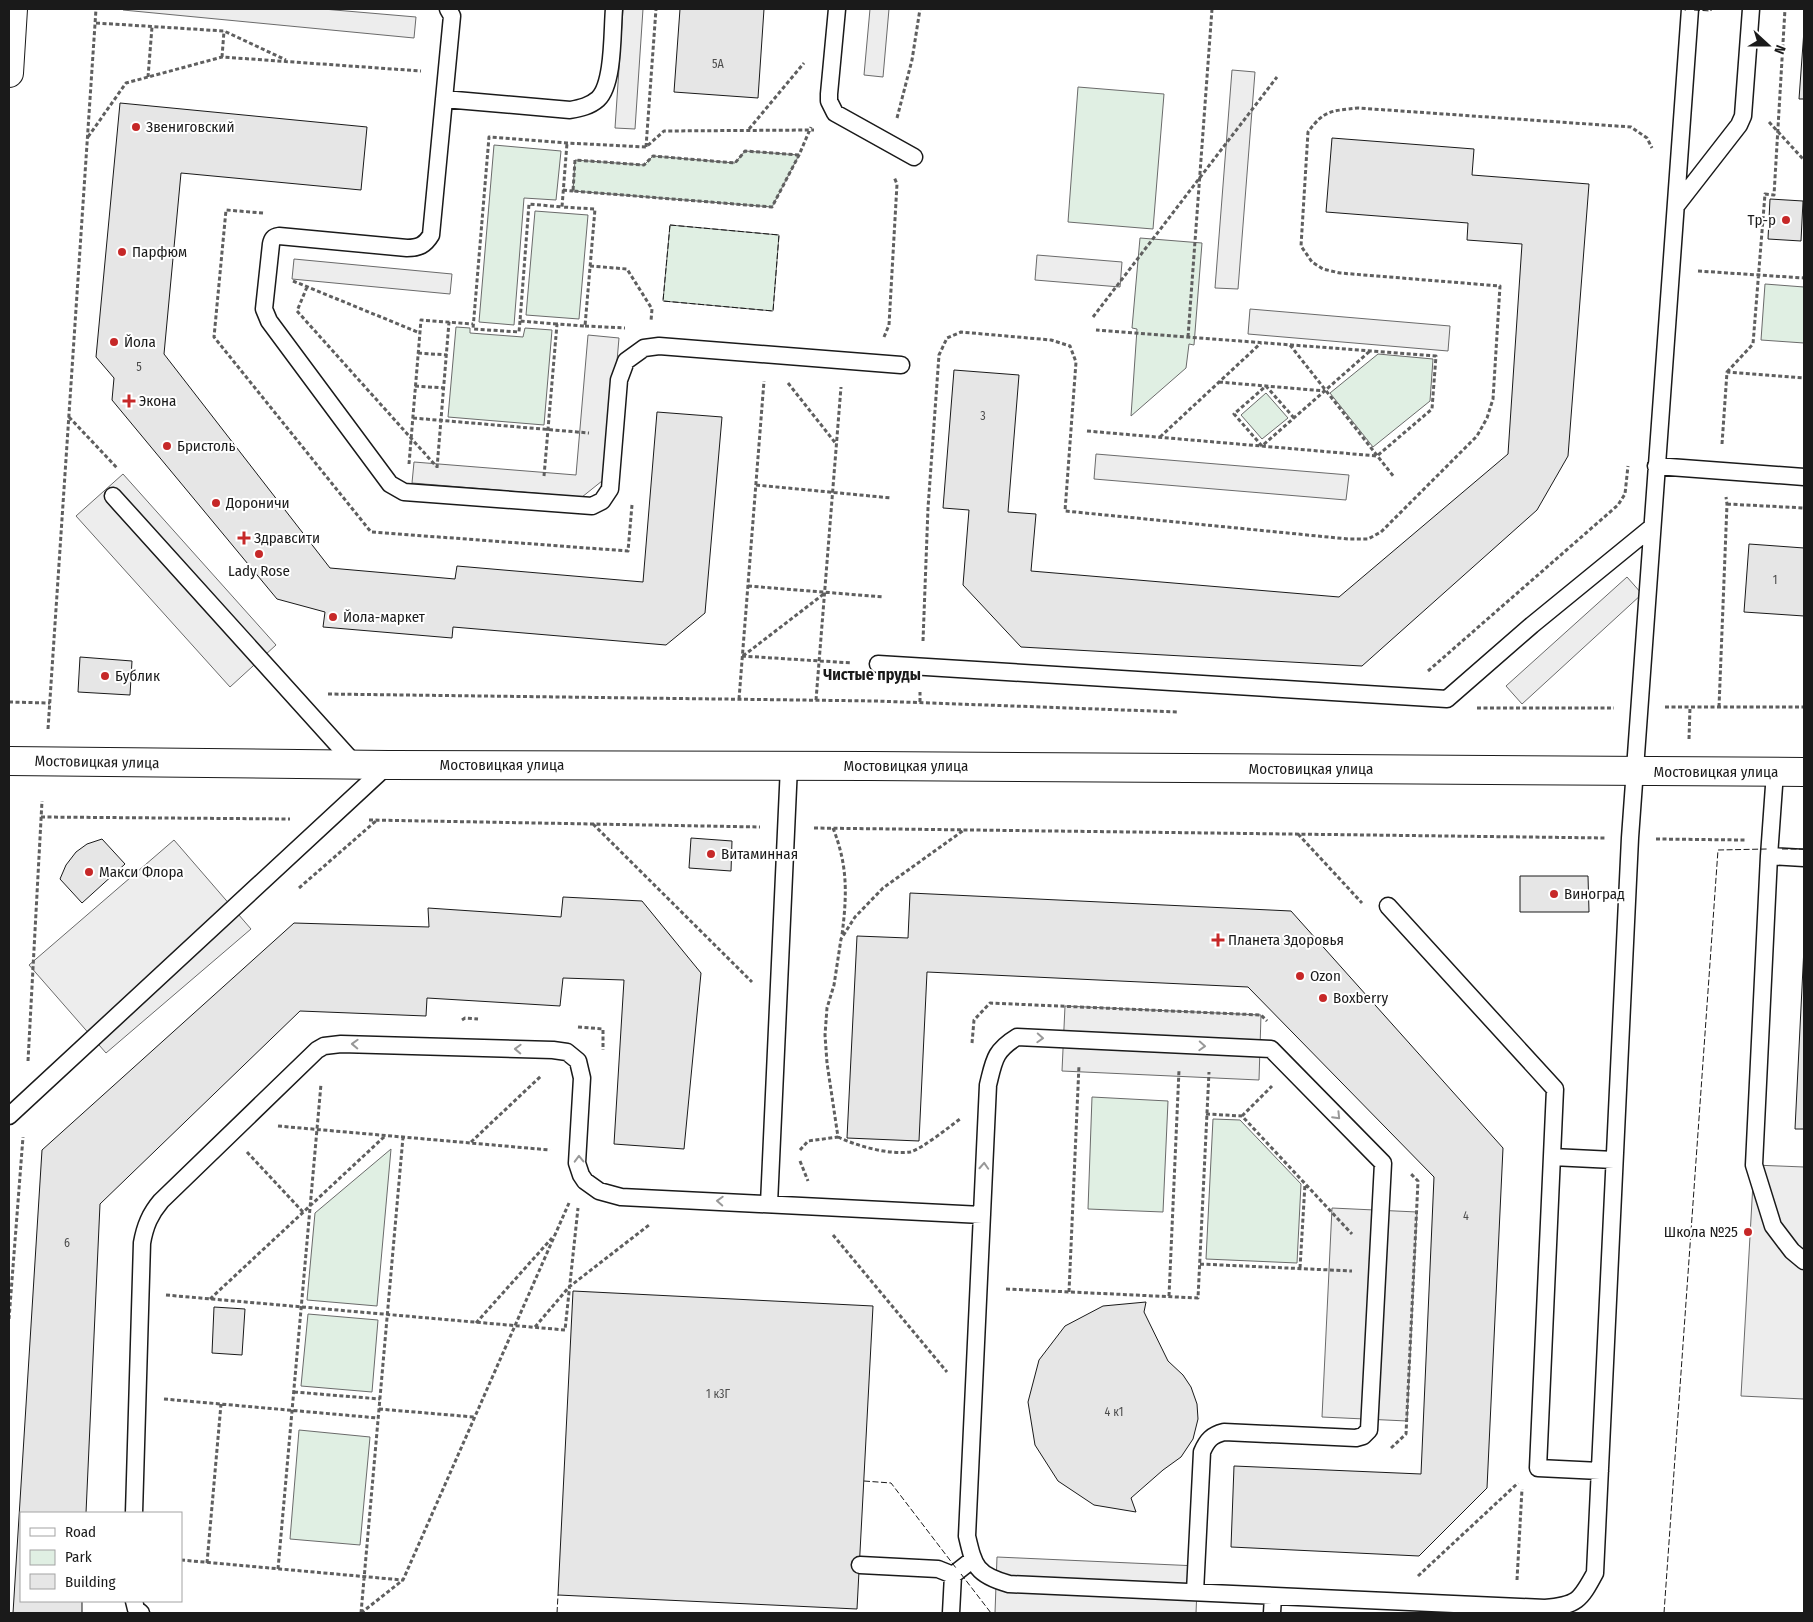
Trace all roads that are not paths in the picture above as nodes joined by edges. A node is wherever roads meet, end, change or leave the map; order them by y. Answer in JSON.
{"nodes":[{"id":1,"x":13,"y":9,"type":"edge"},
{"id":2,"x":448,"y":9,"type":"edge"},
{"id":3,"x":614,"y":9,"type":"edge"},
{"id":4,"x":837,"y":9,"type":"edge"},
{"id":5,"x":1690,"y":9,"type":"edge"},
{"id":6,"x":1751,"y":9,"type":"edge"},
{"id":7,"x":9,"y":73,"type":"edge"},
{"id":8,"x":444,"y":99,"type":"junction"},
{"id":9,"x":914,"y":157,"type":"dead end"},
{"id":10,"x":1676,"y":206,"type":"junction"},
{"id":11,"x":901,"y":365,"type":"dead end"},
{"id":12,"x":1656,"y":466,"type":"junction"},
{"id":13,"x":1804,"y":477,"type":"edge"},
{"id":14,"x":113,"y":496,"type":"dead end"},
{"id":15,"x":1652,"y":527,"type":"junction"},
{"id":16,"x":878,"y":664,"type":"road end"},
{"id":17,"x":9,"y":761,"type":"edge"},
{"id":18,"x":356,"y":765,"type":"junction"},
{"id":19,"x":388,"y":765,"type":"junction"},
{"id":20,"x":789,"y":766,"type":"junction"},
{"id":21,"x":1635,"y":772,"type":"junction"},
{"id":22,"x":1775,"y":772,"type":"junction"},
{"id":23,"x":1804,"y":772,"type":"edge"},
{"id":24,"x":1770,"y":848,"type":"junction"},
{"id":25,"x":1804,"y":858,"type":"edge"},
{"id":26,"x":1388,"y":906,"type":"dead end"},
{"id":27,"x":9,"y":1116,"type":"edge"},
{"id":28,"x":1552,"y":1157,"type":"junction"},
{"id":29,"x":1614,"y":1160,"type":"junction"},
{"id":30,"x":768,"y":1204,"type":"junction"},
{"id":31,"x":982,"y":1214,"type":"junction"},
{"id":32,"x":1804,"y":1261,"type":"edge"},
{"id":33,"x":1600,"y":1471,"type":"junction"},
{"id":34,"x":134,"y":1512,"type":"edge"},
{"id":35,"x":972,"y":1560,"type":"junction"},
{"id":36,"x":860,"y":1565,"type":"dead end"},
{"id":37,"x":953,"y":1575,"type":"junction"},
{"id":38,"x":1195,"y":1592,"type":"junction"},
{"id":39,"x":1273,"y":1596,"type":"junction"},
{"id":40,"x":134,"y":1602,"type":"edge"},
{"id":41,"x":1365,"y":1607,"type":"edge"},
{"id":42,"x":141,"y":1613,"type":"edge"},
{"id":43,"x":951,"y":1613,"type":"edge"},
{"id":44,"x":1272,"y":1613,"type":"edge"}],
"edges":[{"from":1,"to":7,"type":"street"},
{"from":2,"to":8,"type":"lane"},
{"from":3,"to":8,"type":"lane"},
{"from":4,"to":9,"type":"lane"},
{"from":5,"to":10,"type":"lane"},
{"from":6,"to":10,"type":"lane"},
{"from":8,"to":11,"type":"lane"},
{"from":10,"to":12,"type":"lane"},
{"from":12,"to":13,"type":"lane"},
{"from":12,"to":15,"type":"lane"},
{"from":14,"to":18,"type":"lane"},
{"from":15,"to":16,"type":"lane"},
{"from":15,"to":21,"type":"lane"},
{"from":17,"to":18,"type":"street","name":"Мостовицкая улица"},
{"from":18,"to":19,"type":"street","name":"Мостовицкая улица"},
{"from":19,"to":20,"type":"street","name":"Мостовицкая улица"},
{"from":19,"to":27,"type":"lane"},
{"from":20,"to":21,"type":"street","name":"Мостовицкая улица"},
{"from":20,"to":30,"type":"lane"},
{"from":21,"to":22,"type":"street","name":"Мостовицкая улица"},
{"from":21,"to":29,"type":"lane"},
{"from":22,"to":23,"type":"street","name":"Мостовицкая улица"},
{"from":22,"to":24,"type":"lane"},
{"from":24,"to":25,"type":"lane"},
{"from":24,"to":32,"type":"lane"},
{"from":26,"to":28,"type":"lane"},
{"from":28,"to":29,"type":"lane"},
{"from":28,"to":33,"type":"lane"},
{"from":29,"to":33,"type":"lane"},
{"from":30,"to":31,"type":"lane"},
{"from":30,"to":34,"type":"lane","one_way":true},
{"from":31,"to":35,"type":"lane"},
{"from":31,"to":38,"type":"lane","one_way":true},
{"from":33,"to":41,"type":"lane"},
{"from":35,"to":37,"type":"lane"},
{"from":35,"to":38,"type":"lane"},
{"from":36,"to":37,"type":"lane"},
{"from":37,"to":43,"type":"lane"},
{"from":38,"to":39,"type":"lane"},
{"from":39,"to":41,"type":"lane"},
{"from":39,"to":44,"type":"lane"},
{"from":40,"to":42,"type":"lane"}]}
